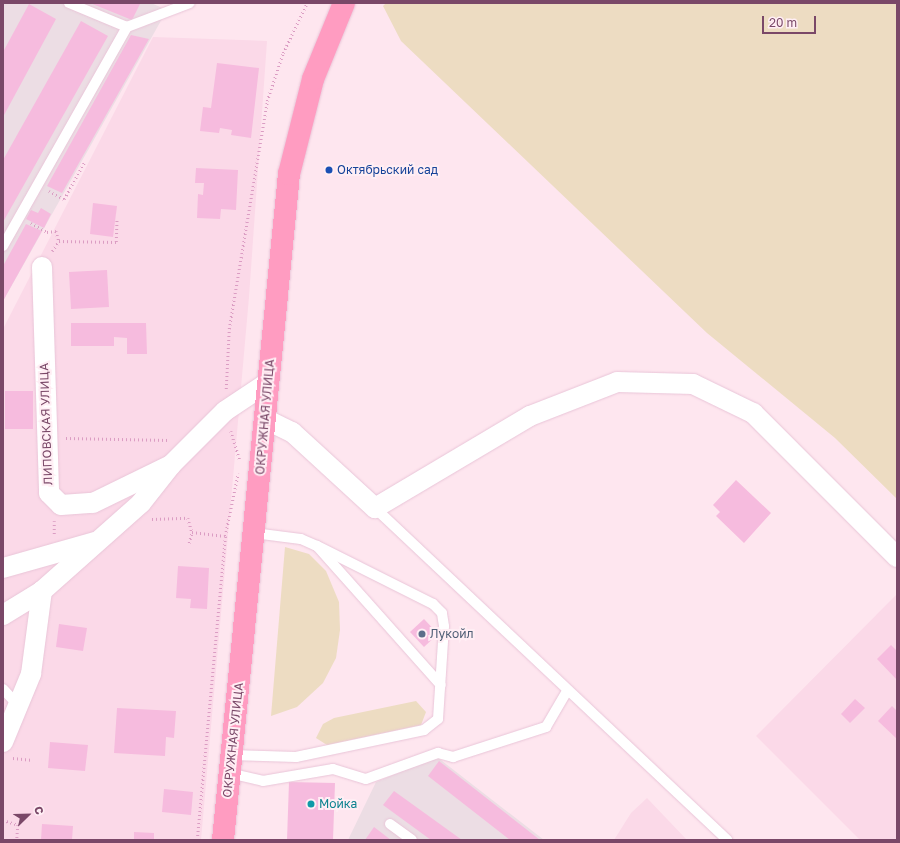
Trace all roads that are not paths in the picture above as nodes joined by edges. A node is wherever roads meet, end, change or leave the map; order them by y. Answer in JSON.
{"nodes":[{"id":1,"x":69,"y":3,"type":"edge"},
{"id":2,"x":190,"y":3,"type":"edge"},
{"id":3,"x":344,"y":3,"type":"edge"},
{"id":4,"x":127,"y":27,"type":"junction"},
{"id":5,"x":3,"y":246,"type":"edge"},
{"id":6,"x":42,"y":267,"type":"road end"},
{"id":7,"x":267,"y":383,"type":"junction"},
{"id":8,"x":265,"y":419,"type":"junction"},
{"id":9,"x":171,"y":465,"type":"junction"},
{"id":10,"x":375,"y":508,"type":"junction"},
{"id":11,"x":254,"y":533,"type":"junction"},
{"id":12,"x":95,"y":542,"type":"junction"},
{"id":13,"x":317,"y":546,"type":"junction"},
{"id":14,"x":897,"y":556,"type":"edge"},
{"id":15,"x":3,"y":568,"type":"edge"},
{"id":16,"x":42,"y":591,"type":"junction"},
{"id":17,"x":3,"y":615,"type":"edge"},
{"id":18,"x":441,"y":685,"type":"junction"},
{"id":19,"x":3,"y":689,"type":"edge"},
{"id":20,"x":567,"y":691,"type":"junction"},
{"id":21,"x":19,"y":706,"type":"junction"},
{"id":22,"x":7,"y":750,"type":"edge"},
{"id":23,"x":230,"y":764,"type":"junction"},
{"id":24,"x":390,"y":824,"type":"dead end"},
{"id":25,"x":223,"y":840,"type":"edge"},
{"id":26,"x":412,"y":840,"type":"edge"},
{"id":27,"x":727,"y":840,"type":"edge"}],
"edges":[{"from":1,"to":4,"type":"lane"},
{"from":2,"to":4,"type":"lane"},
{"from":3,"to":7,"type":"main road","name":"ОКРУЖНАЯ УЛИЦА"},
{"from":4,"to":5,"type":"lane"},
{"from":6,"to":9,"type":"street","name":"ЛИПОВСКАЯ УЛИЦА"},
{"from":7,"to":8,"type":"main road","name":"ОКРУЖНАЯ УЛИЦА"},
{"from":7,"to":9,"type":"street"},
{"from":8,"to":10,"type":"street"},
{"from":8,"to":11,"type":"main road","name":"ОКРУЖНАЯ УЛИЦА"},
{"from":9,"to":12,"type":"street"},
{"from":10,"to":14,"type":"street"},
{"from":10,"to":20,"type":"lane"},
{"from":11,"to":13,"type":"lane"},
{"from":11,"to":23,"type":"main road","name":"ОКРУЖНАЯ УЛИЦА"},
{"from":12,"to":15,"type":"street"},
{"from":12,"to":16,"type":"street"},
{"from":13,"to":18,"type":"lane"},
{"from":13,"to":18,"type":"lane"},
{"from":16,"to":17,"type":"street"},
{"from":16,"to":21,"type":"street"},
{"from":18,"to":23,"type":"lane"},
{"from":19,"to":21,"type":"lane"},
{"from":20,"to":23,"type":"lane"},
{"from":20,"to":27,"type":"lane"},
{"from":21,"to":22,"type":"street"},
{"from":23,"to":25,"type":"main road","name":"ОКРУЖНАЯ УЛИЦА"},
{"from":24,"to":26,"type":"lane"}]}
